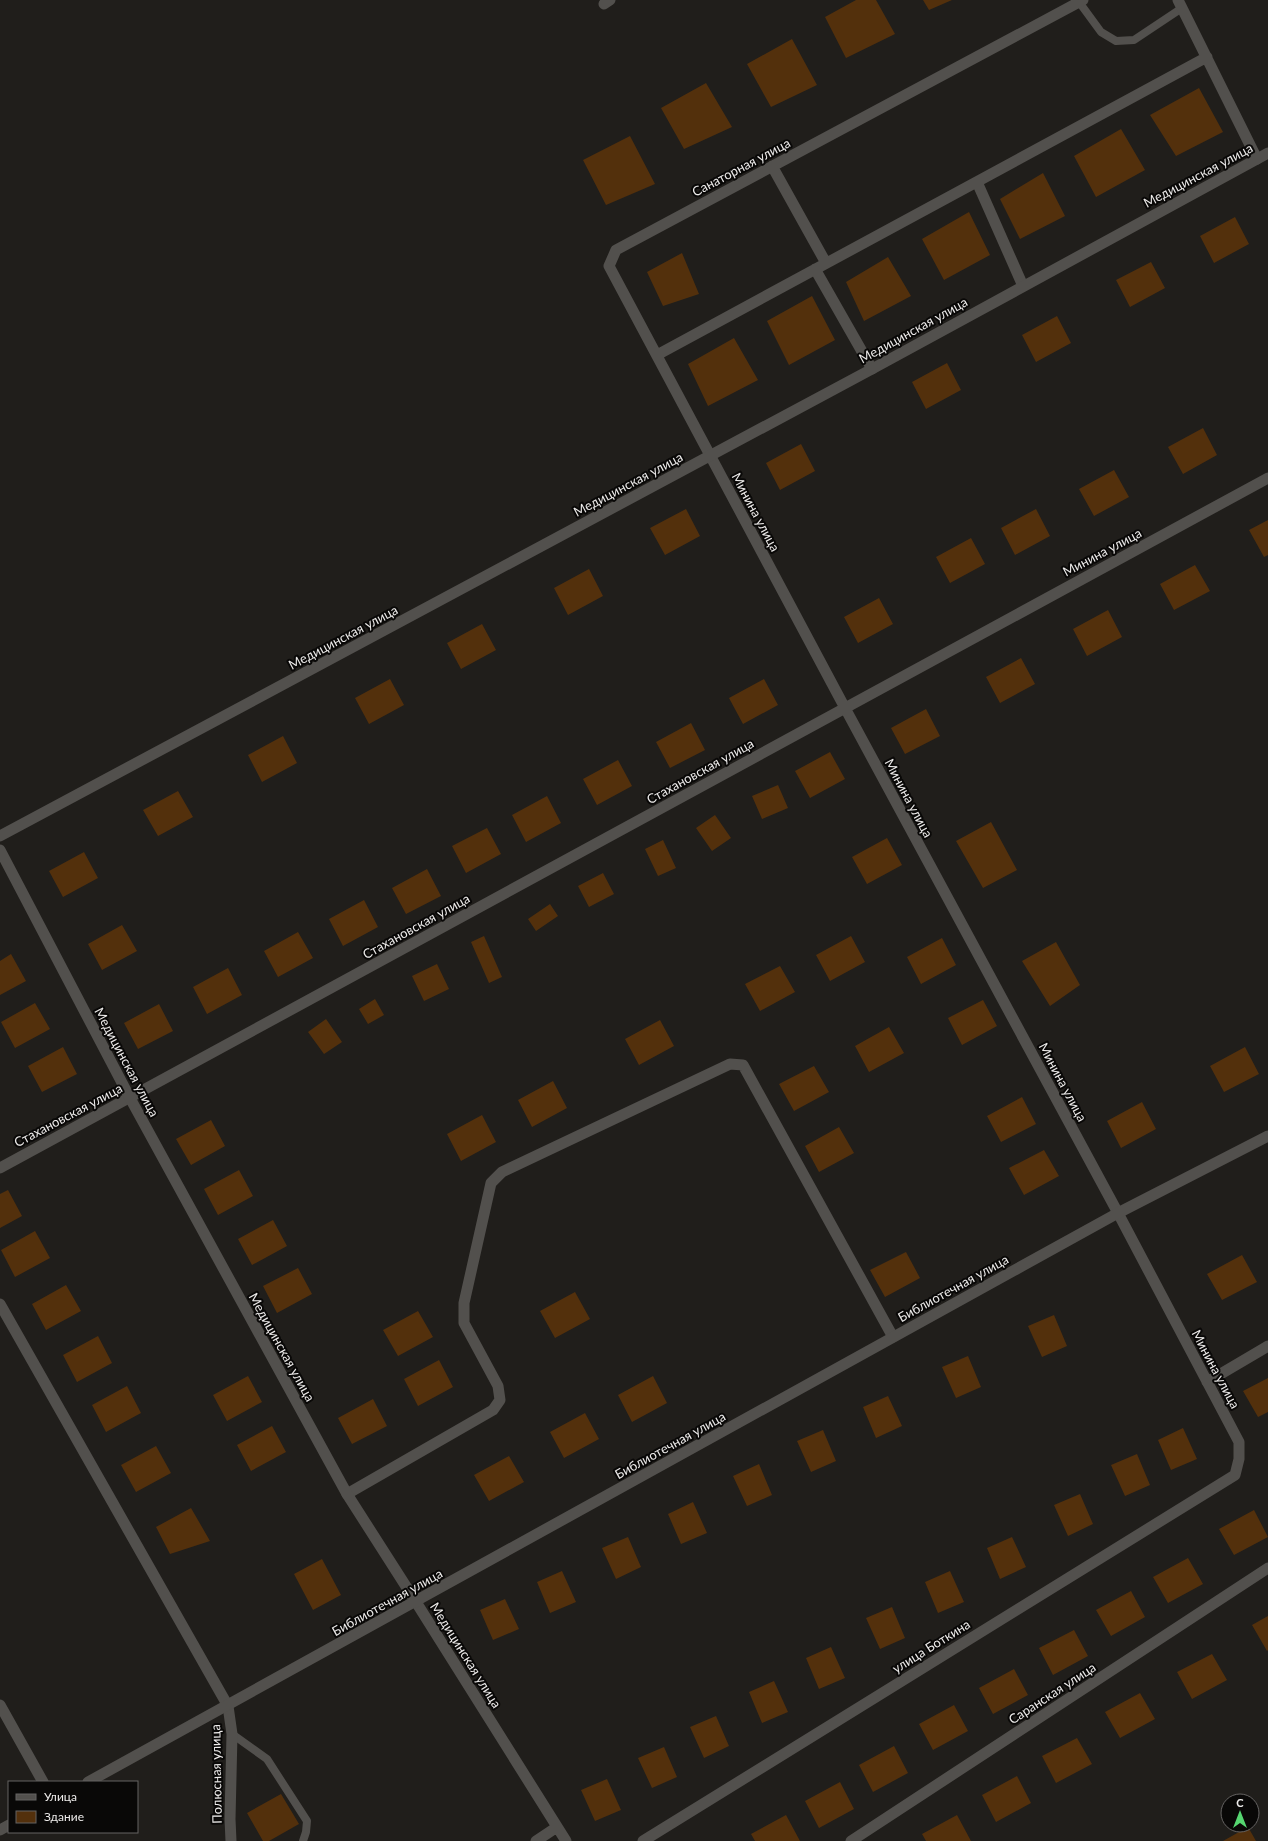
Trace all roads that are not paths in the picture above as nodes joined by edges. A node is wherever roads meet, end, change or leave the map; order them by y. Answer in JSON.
{"nodes":[{"id":1,"x":1081,"y":1,"type":"edge"},
{"id":2,"x":1180,"y":4,"type":"edge"},
{"id":3,"x":1207,"y":57,"type":"junction"},
{"id":4,"x":1268,"y":153,"type":"edge"},
{"id":5,"x":1257,"y":159,"type":"junction"},
{"id":6,"x":772,"y":166,"type":"junction"},
{"id":7,"x":977,"y":182,"type":"junction"},
{"id":8,"x":826,"y":263,"type":"junction"},
{"id":9,"x":815,"y":269,"type":"junction"},
{"id":10,"x":1023,"y":286,"type":"junction"},
{"id":11,"x":657,"y":355,"type":"junction"},
{"id":12,"x":872,"y":369,"type":"junction"},
{"id":13,"x":710,"y":456,"type":"junction"},
{"id":14,"x":1268,"y":478,"type":"edge"},
{"id":15,"x":845,"y":708,"type":"junction"},
{"id":16,"x":0,"y":836,"type":"edge"},
{"id":17,"x":0,"y":850,"type":"edge"},
{"id":18,"x":130,"y":1098,"type":"junction"},
{"id":19,"x":1268,"y":1136,"type":"edge"},
{"id":20,"x":0,"y":1168,"type":"edge"},
{"id":21,"x":1118,"y":1213,"type":"junction"},
{"id":22,"x":0,"y":1304,"type":"edge"},
{"id":23,"x":893,"y":1337,"type":"junction"},
{"id":24,"x":1268,"y":1346,"type":"edge"},
{"id":25,"x":1207,"y":1382,"type":"junction"},
{"id":26,"x":1235,"y":1475,"type":"joint"},
{"id":27,"x":347,"y":1494,"type":"junction"},
{"id":28,"x":1268,"y":1568,"type":"edge"},
{"id":29,"x":416,"y":1602,"type":"junction"},
{"id":30,"x":0,"y":1705,"type":"edge"},
{"id":31,"x":228,"y":1706,"type":"junction"},
{"id":32,"x":232,"y":1734,"type":"junction"},
{"id":33,"x":42,"y":1781,"type":"edge"},
{"id":34,"x":90,"y":1781,"type":"edge"},
{"id":35,"x":557,"y":1827,"type":"junction"},
{"id":36,"x":231,"y":1841,"type":"edge"},
{"id":37,"x":303,"y":1841,"type":"edge"},
{"id":38,"x":536,"y":1841,"type":"edge"},
{"id":39,"x":566,"y":1841,"type":"edge"},
{"id":40,"x":643,"y":1841,"type":"edge"},
{"id":41,"x":851,"y":1841,"type":"edge"}],
"edges":[{"from":1,"to":2,"type":"lane"},
{"from":1,"to":6,"type":"street","name":"Санаторная улица"},
{"from":2,"to":3,"type":"street"},
{"from":3,"to":5,"type":"street"},
{"from":3,"to":7,"type":"street"},
{"from":4,"to":5,"type":"street","name":"Медицинская улица"},
{"from":5,"to":10,"type":"street","name":"Медицинская улица"},
{"from":6,"to":8,"type":"street"},
{"from":6,"to":11,"type":"street","name":"Санаторная улица"},
{"from":7,"to":8,"type":"street"},
{"from":7,"to":10,"type":"street"},
{"from":8,"to":9,"type":"street"},
{"from":9,"to":11,"type":"street"},
{"from":9,"to":12,"type":"street"},
{"from":10,"to":12,"type":"street","name":"Медицинская улица"},
{"from":11,"to":13,"type":"street","name":"Санаторная улица"},
{"from":12,"to":13,"type":"street","name":"Медицинская улица"},
{"from":13,"to":15,"type":"street","name":"Минина улица"},
{"from":13,"to":16,"type":"street","name":"Медицинская улица"},
{"from":14,"to":15,"type":"street","name":"Минина улица"},
{"from":15,"to":18,"type":"street","name":"Стахановская улица"},
{"from":15,"to":21,"type":"street","name":"Минина улица"},
{"from":17,"to":18,"type":"street","name":"Медицинская улица"},
{"from":18,"to":20,"type":"street","name":"Стахановская улица"},
{"from":18,"to":27,"type":"street","name":"Медицинская улица"},
{"from":19,"to":21,"type":"street","name":"Библиотечная улица"},
{"from":21,"to":23,"type":"street","name":"Библиотечная улица"},
{"from":21,"to":25,"type":"street","name":"Минина улица"},
{"from":22,"to":31,"type":"street"},
{"from":23,"to":27,"type":"street"},
{"from":23,"to":29,"type":"street","name":"Библиотечная улица"},
{"from":24,"to":25,"type":"street"},
{"from":25,"to":26,"type":"street","name":"Минина улица"},
{"from":26,"to":40,"type":"street","name":"улица Боткина"},
{"from":27,"to":29,"type":"street","name":"Медицинская улица"},
{"from":28,"to":41,"type":"street","name":"Саранская улица"},
{"from":29,"to":31,"type":"street","name":"Библиотечная улица"},
{"from":29,"to":35,"type":"street","name":"Медицинская улица"},
{"from":30,"to":33,"type":"street"},
{"from":31,"to":32,"type":"street","name":"Полюсная улица"},
{"from":31,"to":34,"type":"street","name":"Библиотечная улица"},
{"from":32,"to":36,"type":"street","name":"Полюсная улица"},
{"from":32,"to":37,"type":"lane"},
{"from":35,"to":38,"type":"street"},
{"from":35,"to":39,"type":"street","name":"Медицинская улица"}]}
